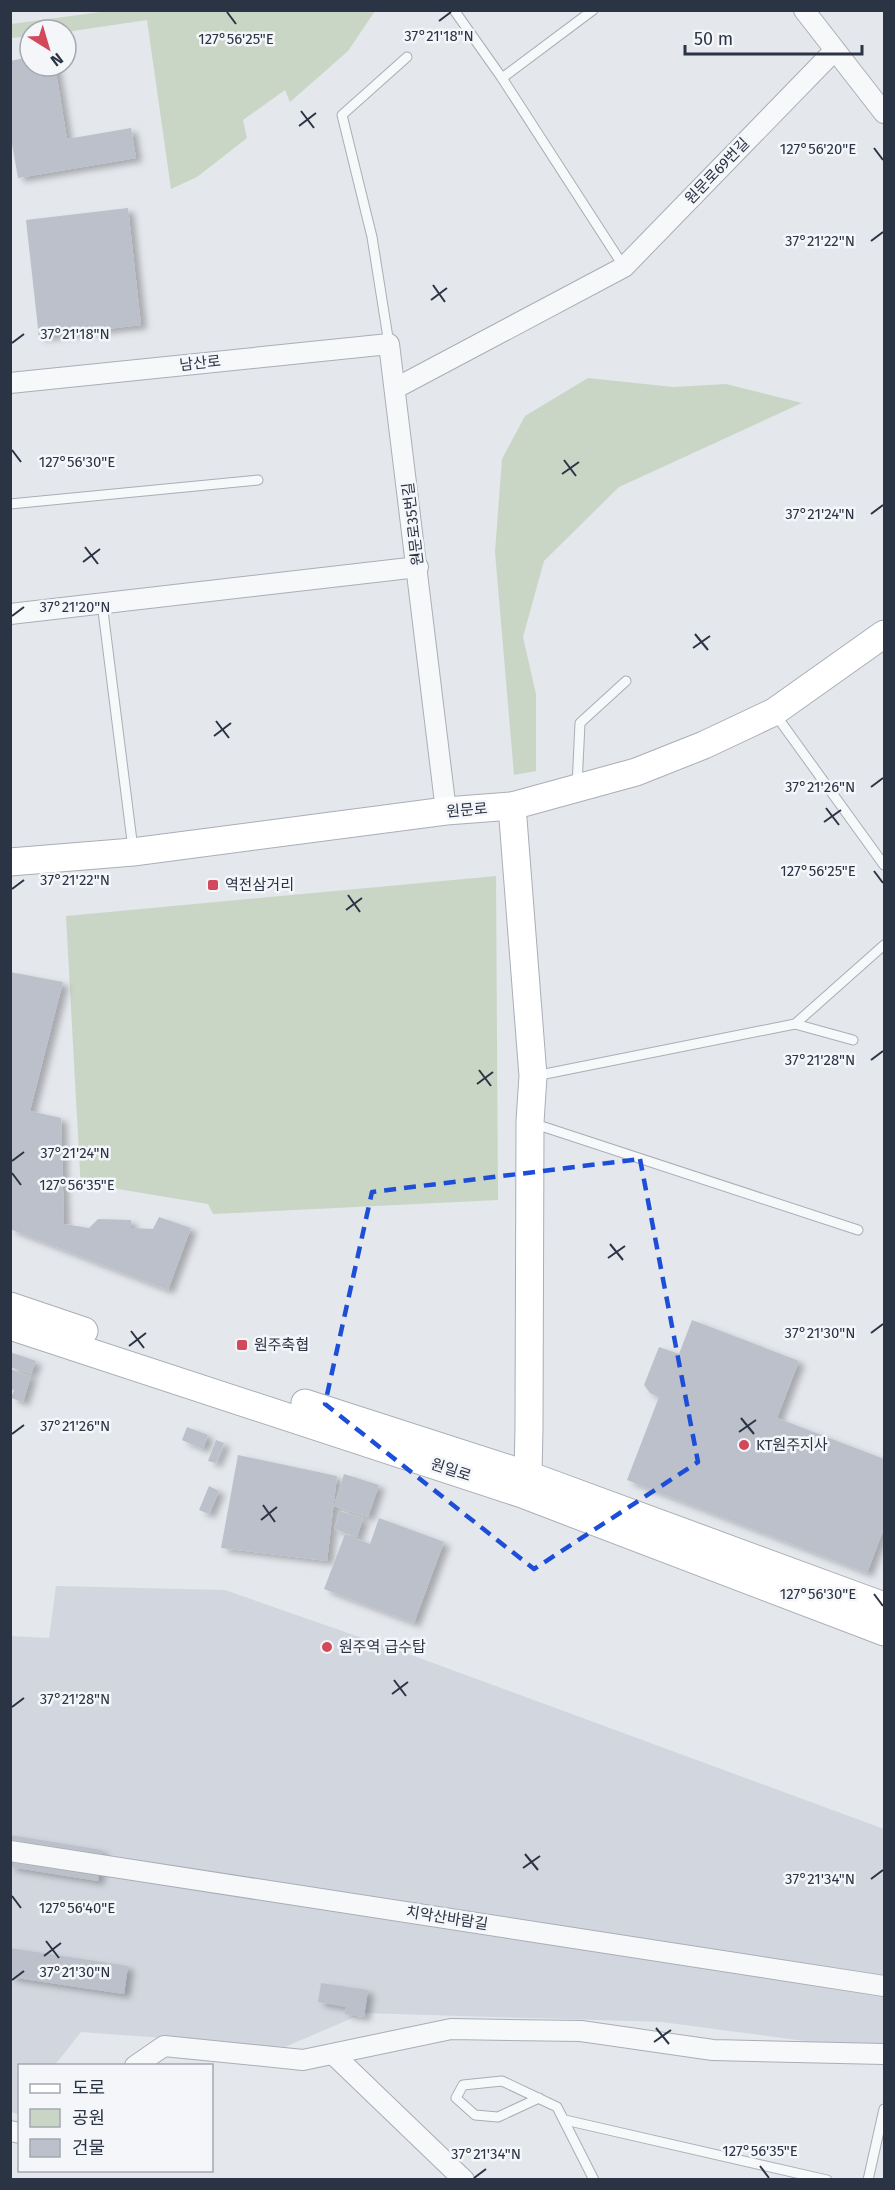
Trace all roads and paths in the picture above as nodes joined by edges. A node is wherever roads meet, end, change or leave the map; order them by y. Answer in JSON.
{"nodes":[{"id":1,"x":454,"y":10,"type":"edge"},
{"id":2,"x":593,"y":10,"type":"edge"},
{"id":3,"x":804,"y":10,"type":"edge"},
{"id":4,"x":835,"y":50,"type":"junction"},
{"id":5,"x":407,"y":57,"type":"dead end"},
{"id":6,"x":502,"y":78,"type":"junction"},
{"id":7,"x":885,"y":113,"type":"edge"},
{"id":8,"x":624,"y":267,"type":"junction"},
{"id":9,"x":389,"y":344,"type":"junction"},
{"id":10,"x":10,"y":383,"type":"edge"},
{"id":11,"x":396,"y":388,"type":"junction"},
{"id":12,"x":258,"y":480,"type":"dead end"},
{"id":13,"x":10,"y":504,"type":"edge"},
{"id":14,"x":418,"y":567,"type":"junction"},
{"id":15,"x":102,"y":603,"type":"junction"},
{"id":16,"x":10,"y":614,"type":"edge"},
{"id":17,"x":885,"y":634,"type":"edge"},
{"id":18,"x":626,"y":681,"type":"dead end"},
{"id":19,"x":774,"y":712,"type":"junction"},
{"id":20,"x":577,"y":788,"type":"junction"},
{"id":21,"x":512,"y":806,"type":"junction"},
{"id":22,"x":446,"y":811,"type":"junction"},
{"id":23,"x":133,"y":852,"type":"junction"},
{"id":24,"x":10,"y":861,"type":"edge"},
{"id":25,"x":885,"y":865,"type":"edge"},
{"id":26,"x":885,"y":945,"type":"edge"},
{"id":27,"x":795,"y":1024,"type":"junction"},
{"id":28,"x":853,"y":1040,"type":"dead end"},
{"id":29,"x":532,"y":1076,"type":"junction"},
{"id":30,"x":530,"y":1122,"type":"junction"},
{"id":31,"x":858,"y":1230,"type":"dead end"},
{"id":32,"x":10,"y":1306,"type":"edge"},
{"id":33,"x":10,"y":1326,"type":"edge"},
{"id":34,"x":525,"y":1484,"type":"junction"},
{"id":35,"x":885,"y":1606,"type":"edge"},
{"id":36,"x":885,"y":1632,"type":"edge"},
{"id":37,"x":10,"y":1851,"type":"edge"},
{"id":38,"x":885,"y":1986,"type":"edge"},
{"id":39,"x":333,"y":2054,"type":"junction"},
{"id":40,"x":885,"y":2054,"type":"edge"},
{"id":41,"x":138,"y":2064,"type":"edge"},
{"id":42,"x":538,"y":2098,"type":"junction"},
{"id":43,"x":885,"y":2109,"type":"edge"},
{"id":44,"x":565,"y":2120,"type":"junction"},
{"id":45,"x":464,"y":2180,"type":"edge"},
{"id":46,"x":594,"y":2180,"type":"edge"},
{"id":47,"x":827,"y":2180,"type":"edge"},
{"id":48,"x":868,"y":2180,"type":"edge"}],
"edges":[{"from":1,"to":6,"type":"lane"},
{"from":2,"to":6,"type":"lane"},
{"from":3,"to":4,"type":"street"},
{"from":4,"to":7,"type":"street"},
{"from":4,"to":8,"type":"street","name":"원문로69번길"},
{"from":5,"to":9,"type":"lane","name":"원문로35번길"},
{"from":6,"to":8,"type":"lane"},
{"from":8,"to":11,"type":"street","name":"원문로69번길"},
{"from":9,"to":10,"type":"street","name":"남산로"},
{"from":9,"to":11,"type":"street","name":"원문로35번길"},
{"from":11,"to":14,"type":"street","name":"원문로35번길"},
{"from":12,"to":13,"type":"lane"},
{"from":14,"to":15,"type":"street"},
{"from":14,"to":22,"type":"street","name":"원문로35번길"},
{"from":15,"to":16,"type":"street"},
{"from":15,"to":23,"type":"lane"},
{"from":17,"to":19,"type":"street","name":"원문로"},
{"from":18,"to":20,"type":"lane"},
{"from":19,"to":20,"type":"street","name":"원문로"},
{"from":19,"to":25,"type":"lane"},
{"from":20,"to":21,"type":"street","name":"원문로"},
{"from":21,"to":22,"type":"street","name":"원문로"},
{"from":21,"to":29,"type":"street"},
{"from":22,"to":23,"type":"street","name":"원문로"},
{"from":23,"to":24,"type":"street","name":"원문로"},
{"from":26,"to":27,"type":"lane"},
{"from":27,"to":28,"type":"lane"},
{"from":27,"to":29,"type":"lane"},
{"from":29,"to":30,"type":"street"},
{"from":30,"to":31,"type":"lane"},
{"from":30,"to":34,"type":"street"},
{"from":32,"to":34,"type":"street","name":"원일로"},
{"from":33,"to":34,"type":"street","name":"원일로"},
{"from":34,"to":35,"type":"street","name":"원일로"},
{"from":34,"to":36,"type":"street","name":"원일로"},
{"from":37,"to":38,"type":"street","name":"치악산바람길"},
{"from":39,"to":40,"type":"street"},
{"from":39,"to":41,"type":"street"},
{"from":39,"to":45,"type":"street"},
{"from":42,"to":42,"type":"lane"},
{"from":42,"to":44,"type":"lane"},
{"from":43,"to":48,"type":"lane"},
{"from":44,"to":46,"type":"lane"},
{"from":44,"to":47,"type":"lane"}]}
